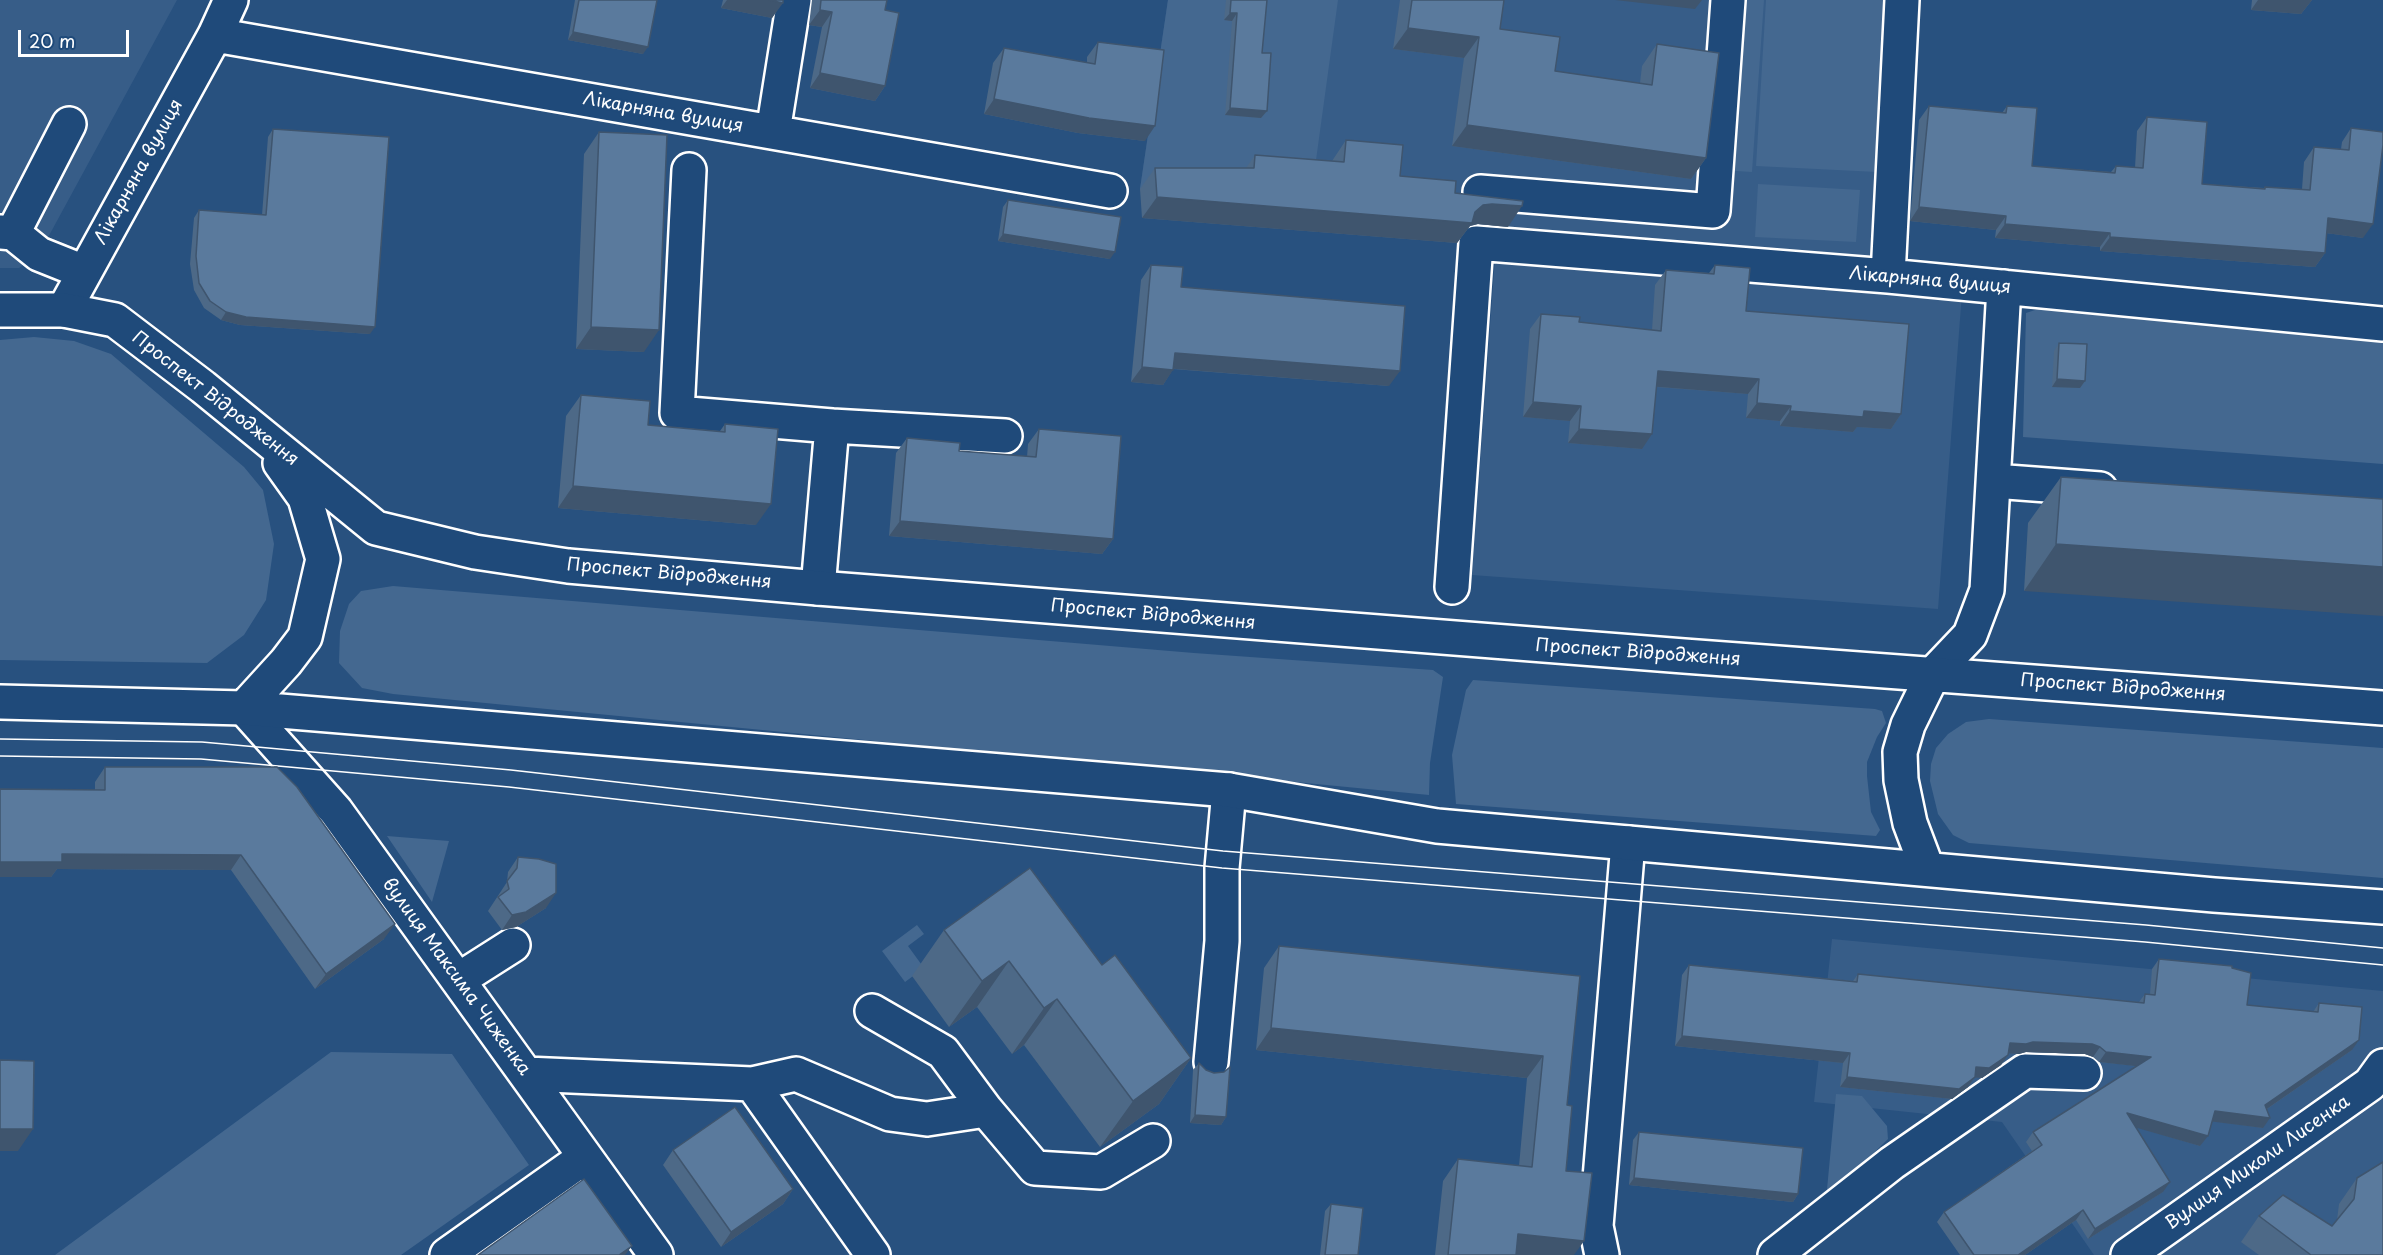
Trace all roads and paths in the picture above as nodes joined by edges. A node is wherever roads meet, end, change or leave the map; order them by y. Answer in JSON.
{"nodes":[{"id":1,"x":231,"y":0,"type":"edge"},
{"id":2,"x":794,"y":0,"type":"edge"},
{"id":3,"x":1728,"y":0,"type":"edge"},
{"id":4,"x":1902,"y":0,"type":"edge"},
{"id":5,"x":215,"y":35,"type":"junction"},
{"id":6,"x":69,"y":124,"type":"dead end"},
{"id":7,"x":773,"y":132,"type":"junction"},
{"id":8,"x":689,"y":170,"type":"dead end"},
{"id":9,"x":1110,"y":191,"type":"dead end"},
{"id":10,"x":1480,"y":192,"type":"dead end"},
{"id":11,"x":7,"y":233,"type":"edge"},
{"id":12,"x":84,"y":272,"type":"junction"},
{"id":13,"x":1888,"y":276,"type":"junction"},
{"id":14,"x":2004,"y":288,"type":"junction"},
{"id":15,"x":0,"y":310,"type":"edge"},
{"id":16,"x":64,"y":310,"type":"junction"},
{"id":17,"x":2383,"y":324,"type":"edge"},
{"id":18,"x":832,"y":426,"type":"junction"},
{"id":19,"x":260,"y":433,"type":"junction"},
{"id":20,"x":1005,"y":436,"type":"dead end"},
{"id":21,"x":1994,"y":481,"type":"junction"},
{"id":22,"x":2135,"y":491,"type":"edge"},
{"id":23,"x":1452,"y":587,"type":"dead end"},
{"id":24,"x":818,"y":588,"type":"junction"},
{"id":25,"x":1933,"y":674,"type":"junction"},
{"id":26,"x":0,"y":702,"type":"edge"},
{"id":27,"x":244,"y":708,"type":"junction"},
{"id":28,"x":2383,"y":708,"type":"edge"},
{"id":29,"x":1229,"y":790,"type":"junction"},
{"id":30,"x":1628,"y":843,"type":"junction"},
{"id":31,"x":1927,"y":868,"type":"junction"},
{"id":32,"x":2383,"y":907,"type":"edge"},
{"id":33,"x":513,"y":945,"type":"dead end"},
{"id":34,"x":458,"y":980,"type":"junction"},
{"id":35,"x":872,"y":1011,"type":"dead end"},
{"id":36,"x":1211,"y":1062,"type":"dead end"},
{"id":37,"x":2084,"y":1073,"type":"dead end"},
{"id":38,"x":526,"y":1074,"type":"junction"},
{"id":39,"x":2379,"y":1078,"type":"edge"},
{"id":40,"x":752,"y":1084,"type":"junction"},
{"id":41,"x":986,"y":1110,"type":"junction"},
{"id":42,"x":1153,"y":1141,"type":"edge"},
{"id":43,"x":585,"y":1157,"type":"junction"},
{"id":44,"x":447,"y":1255,"type":"edge"},
{"id":45,"x":656,"y":1255,"type":"edge"},
{"id":46,"x":873,"y":1255,"type":"edge"},
{"id":47,"x":1602,"y":1255,"type":"edge"},
{"id":48,"x":1775,"y":1255,"type":"edge"},
{"id":49,"x":2128,"y":1255,"type":"edge"}],
"edges":[{"from":1,"to":5,"type":"main road","name":"Лікарняна вулиця"},
{"from":2,"to":7,"type":"main road"},
{"from":3,"to":10,"type":"main road"},
{"from":4,"to":13,"type":"main road"},
{"from":5,"to":7,"type":"main road","name":"Лікарняна вулиця"},
{"from":5,"to":12,"type":"main road","name":"Лікарняна вулиця"},
{"from":6,"to":11,"type":"main road"},
{"from":7,"to":9,"type":"main road","name":"Лікарняна вулиця"},
{"from":8,"to":18,"type":"main road"},
{"from":11,"to":12,"type":"main road"},
{"from":12,"to":16,"type":"main road","name":"Лікарняна вулиця"},
{"from":13,"to":14,"type":"main road","name":"Лікарняна вулиця"},
{"from":13,"to":23,"type":"main road","name":"Лікарняна вулиця"},
{"from":14,"to":17,"type":"main road","name":"Лікарняна вулиця"},
{"from":14,"to":21,"type":"main road"},
{"from":15,"to":16,"type":"main road","name":"Проспект Відродження"},
{"from":16,"to":19,"type":"main road","name":"Проспект Відродження"},
{"from":18,"to":20,"type":"main road"},
{"from":18,"to":24,"type":"main road"},
{"from":19,"to":24,"type":"main road","name":"Проспект Відродження"},
{"from":19,"to":27,"type":"main road"},
{"from":21,"to":22,"type":"main road"},
{"from":21,"to":25,"type":"main road"},
{"from":24,"to":25,"type":"main road","name":"Проспект Відродження"},
{"from":25,"to":28,"type":"main road","name":"Проспект Відродження"},
{"from":25,"to":31,"type":"main road"},
{"from":26,"to":27,"type":"main road"},
{"from":27,"to":29,"type":"main road"},
{"from":27,"to":34,"type":"main road","name":"вулиця Максима Чиженка"},
{"from":29,"to":30,"type":"main road"},
{"from":29,"to":36,"type":"main road"},
{"from":30,"to":31,"type":"main road"},
{"from":30,"to":47,"type":"main road"},
{"from":31,"to":32,"type":"main road"},
{"from":33,"to":34,"type":"main road"},
{"from":34,"to":38,"type":"main road","name":"вулиця Максима Чиженка"},
{"from":35,"to":41,"type":"main road"},
{"from":37,"to":48,"type":"main road"},
{"from":38,"to":40,"type":"main road"},
{"from":38,"to":43,"type":"main road","name":"вулиця Максима Чиженка"},
{"from":39,"to":49,"type":"main road","name":"Вулиця Миколи Лисенка"},
{"from":40,"to":41,"type":"main road"},
{"from":40,"to":46,"type":"main road"},
{"from":41,"to":42,"type":"main road"},
{"from":43,"to":44,"type":"main road"},
{"from":43,"to":45,"type":"main road","name":"вулиця Максима Чиженка"}]}
